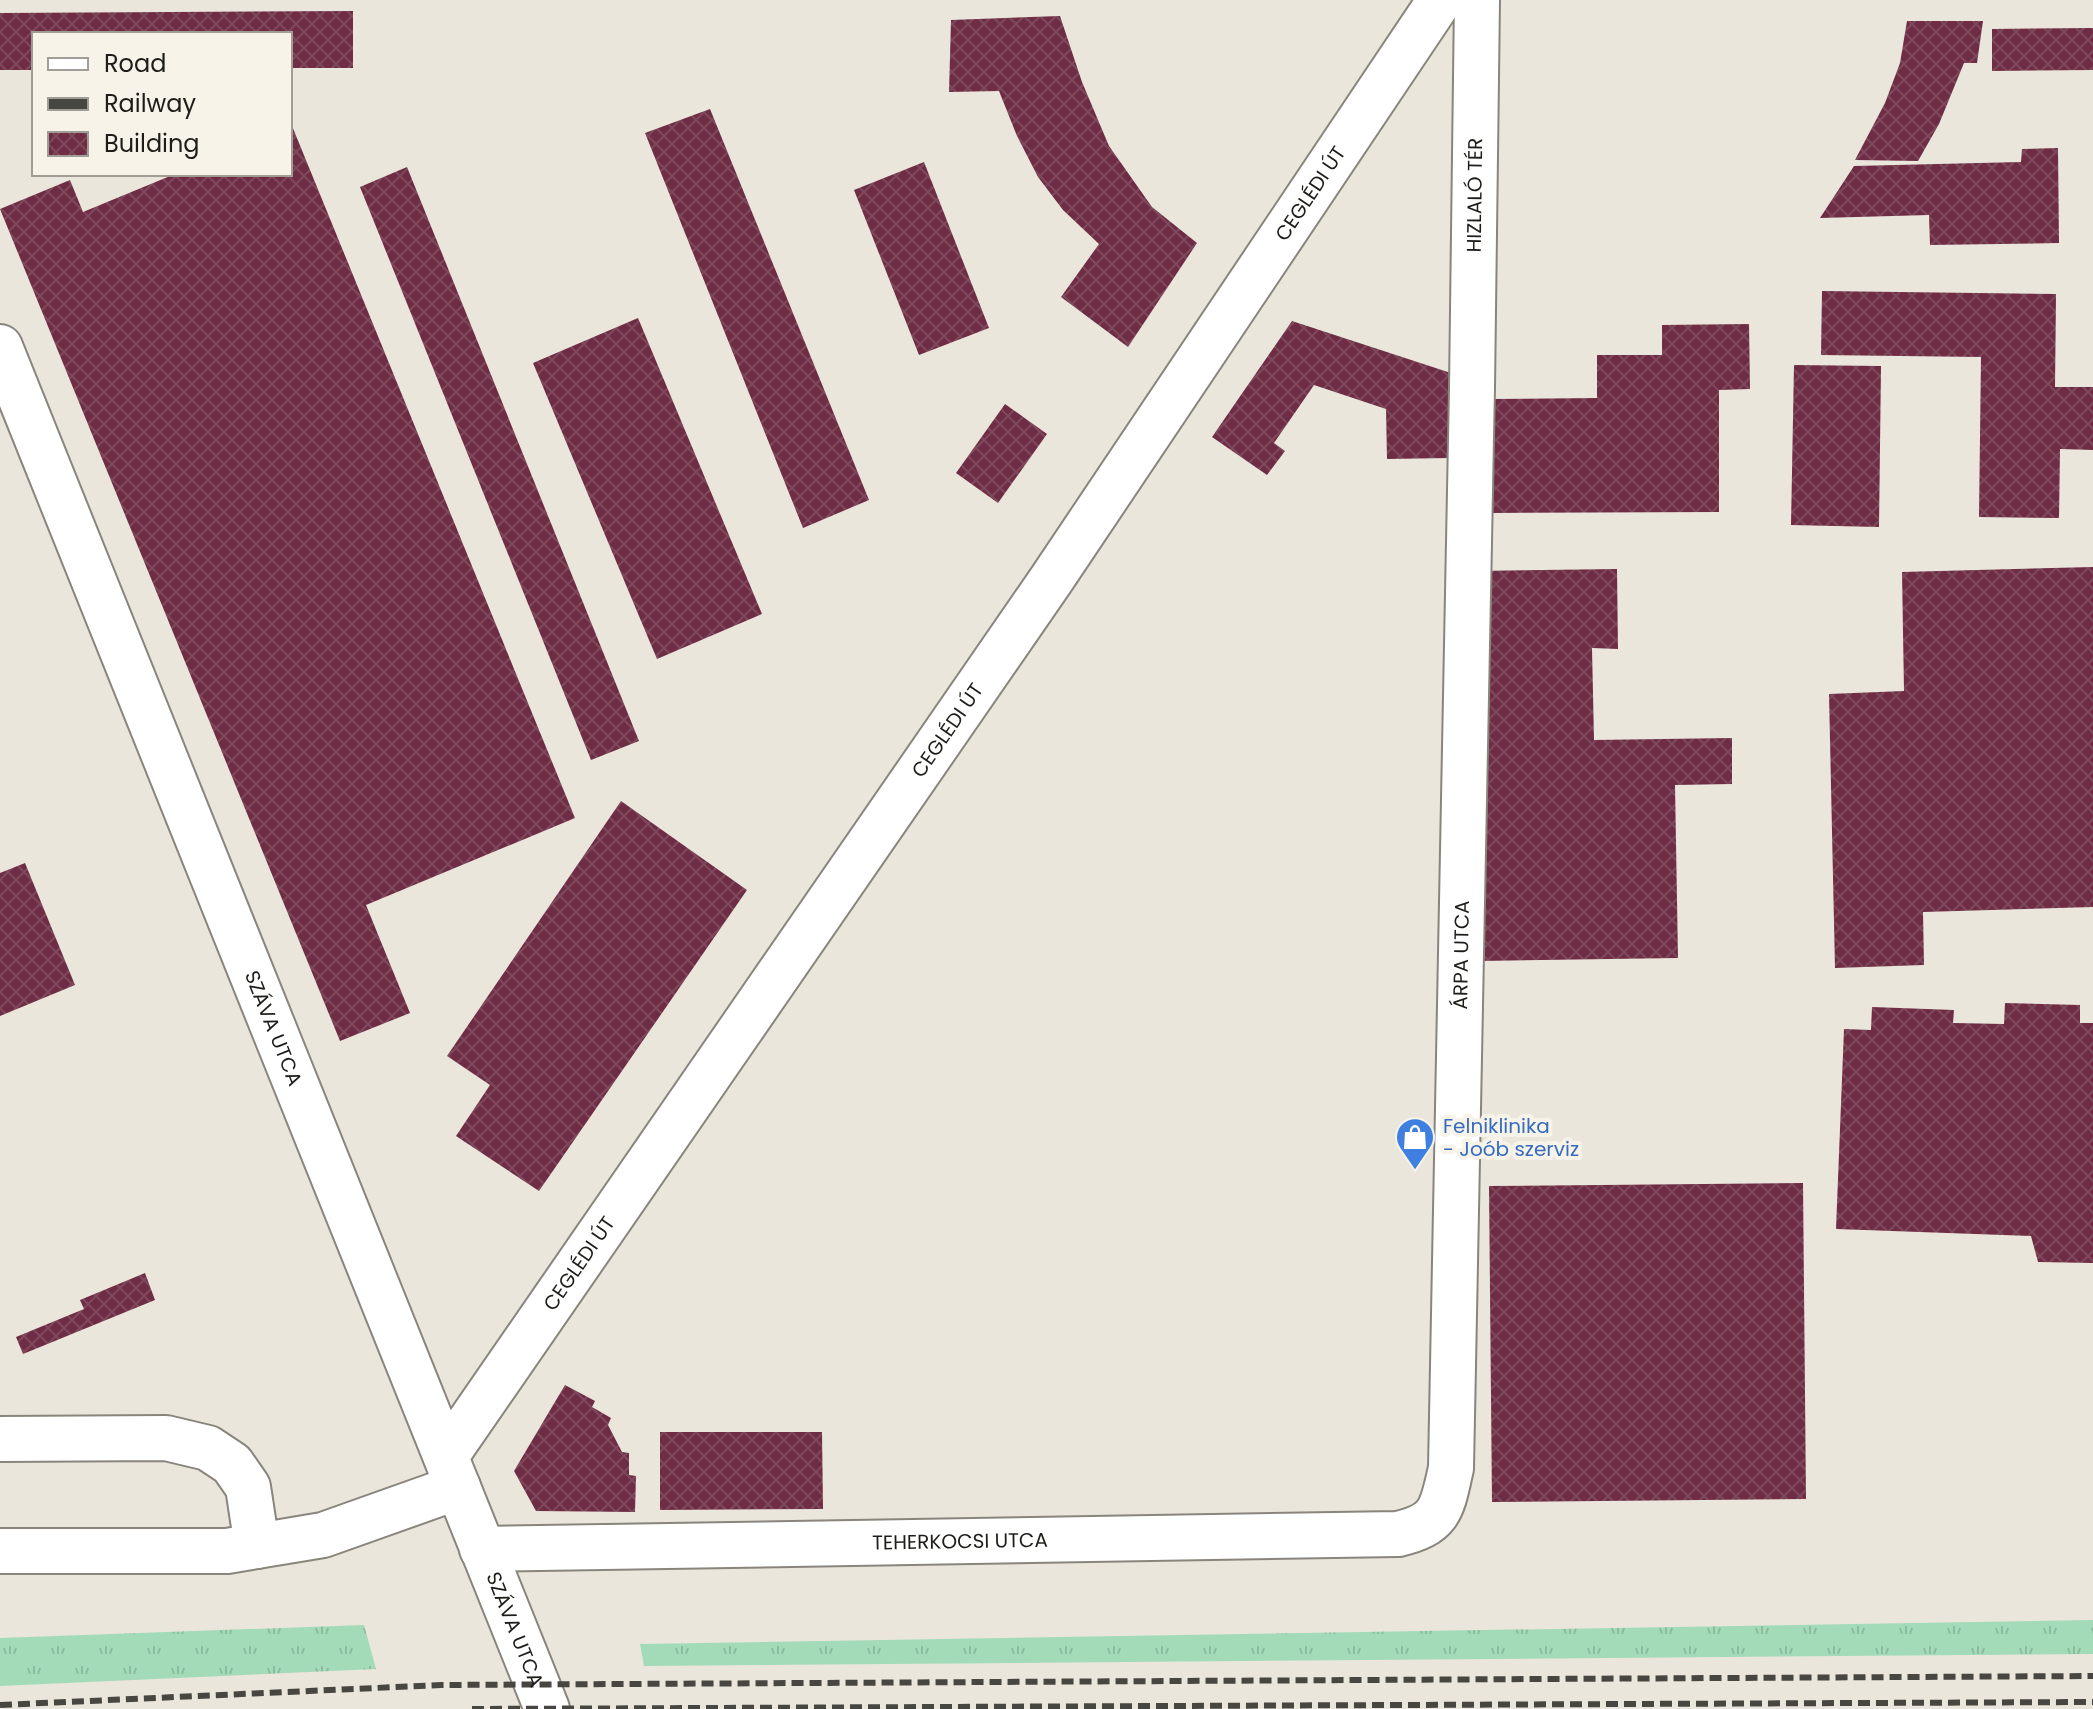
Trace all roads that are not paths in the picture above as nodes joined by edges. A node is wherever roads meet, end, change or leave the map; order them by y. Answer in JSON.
{"nodes":[{"id":1,"x":1440,"y":0,"type":"edge"},
{"id":2,"x":1477,"y":0,"type":"edge"},
{"id":3,"x":0,"y":347,"type":"edge"},
{"id":4,"x":1472,"y":388,"type":"joint"},
{"id":5,"x":0,"y":1439,"type":"edge"},
{"id":6,"x":452,"y":1472,"type":"junction"},
{"id":7,"x":1434,"y":1519,"type":"joint"},
{"id":8,"x":257,"y":1546,"type":"junction"},
{"id":9,"x":482,"y":1549,"type":"junction"},
{"id":10,"x":0,"y":1551,"type":"edge"},
{"id":11,"x":547,"y":1709,"type":"edge"}],
"edges":[{"from":1,"to":6,"type":"street","name":"CEGLÉDI ÚT"},
{"from":2,"to":4,"type":"street","name":"HIZLALÓ TÉR"},
{"from":3,"to":6,"type":"street","name":"SZÁVA UTCA"},
{"from":4,"to":7,"type":"street","name":"ÁRPA UTCA"},
{"from":5,"to":8,"type":"street"},
{"from":6,"to":8,"type":"street"},
{"from":6,"to":9,"type":"street","name":"SZÁVA UTCA"},
{"from":7,"to":9,"type":"street","name":"TEHERKOCSI UTCA"},
{"from":8,"to":10,"type":"street"},
{"from":9,"to":11,"type":"street","name":"SZÁVA UTCA"}]}
